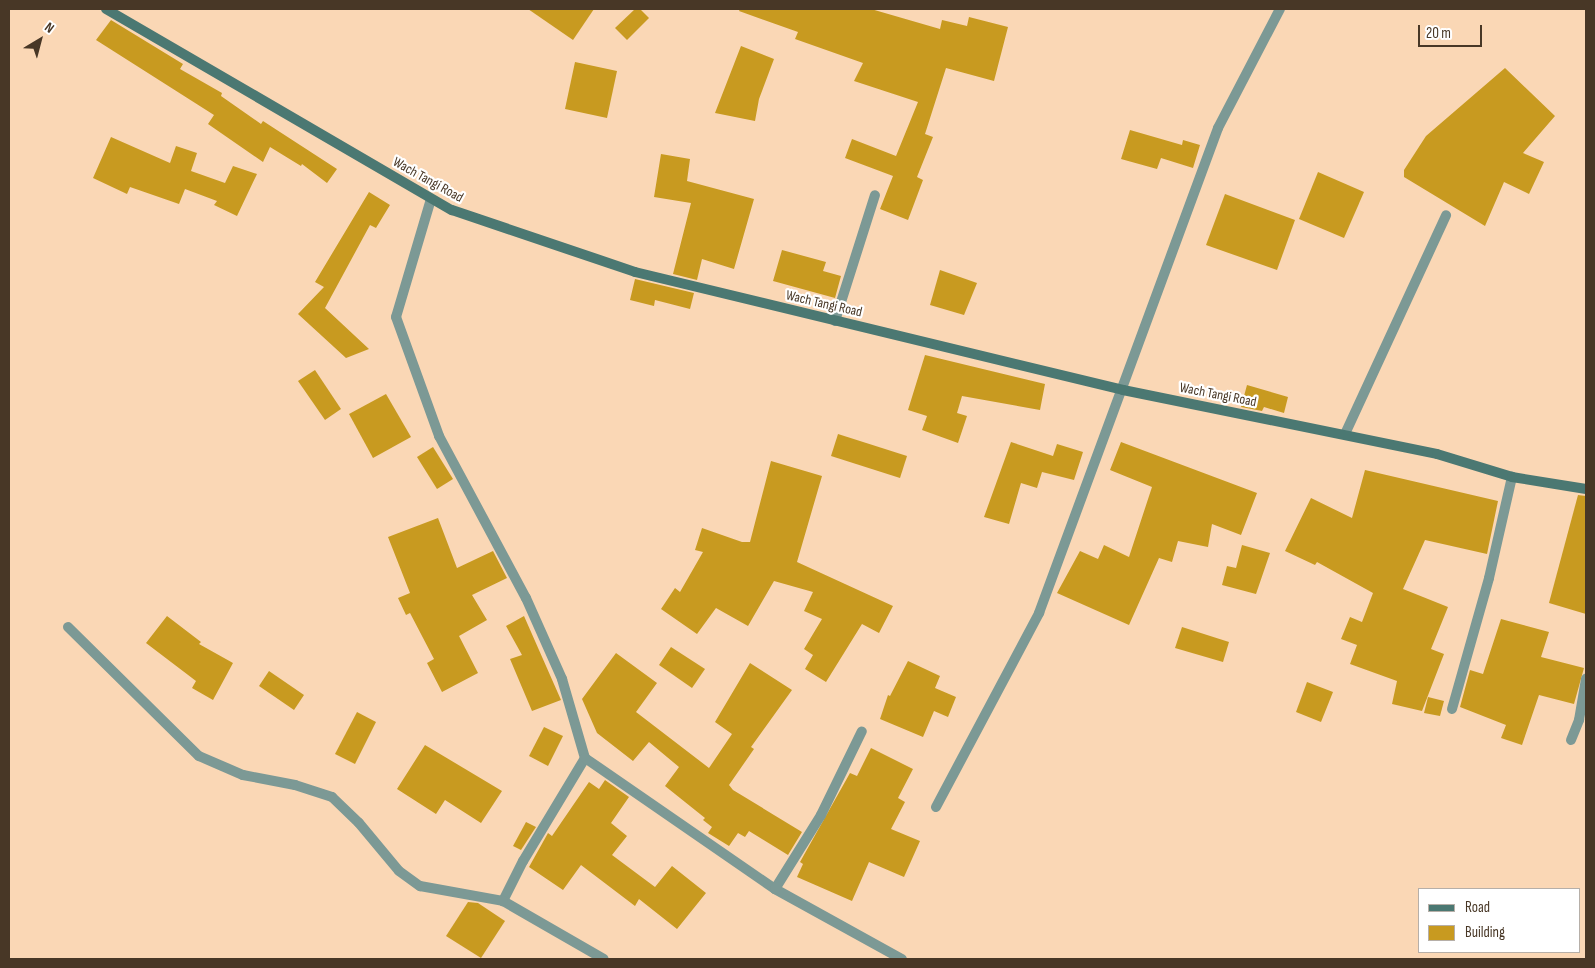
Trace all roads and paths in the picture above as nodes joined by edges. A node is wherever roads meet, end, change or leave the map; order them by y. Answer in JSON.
{"nodes":[{"id":1,"x":106,"y":9,"type":"edge"},
{"id":2,"x":1280,"y":9,"type":"edge"},
{"id":3,"x":875,"y":195,"type":"dead end"},
{"id":4,"x":431,"y":199,"type":"junction"},
{"id":5,"x":1446,"y":215,"type":"dead end"},
{"id":6,"x":835,"y":321,"type":"junction"},
{"id":7,"x":1123,"y":390,"type":"junction"},
{"id":8,"x":1345,"y":434,"type":"junction"},
{"id":9,"x":1512,"y":477,"type":"junction"},
{"id":10,"x":1586,"y":489,"type":"edge"},
{"id":11,"x":68,"y":627,"type":"dead end"},
{"id":12,"x":1586,"y":679,"type":"edge"},
{"id":13,"x":1452,"y":708,"type":"dead end"},
{"id":14,"x":862,"y":731,"type":"dead end"},
{"id":15,"x":1571,"y":740,"type":"dead end"},
{"id":16,"x":585,"y":758,"type":"junction"},
{"id":17,"x":936,"y":807,"type":"dead end"},
{"id":18,"x":775,"y":889,"type":"junction"},
{"id":19,"x":503,"y":901,"type":"junction"},
{"id":20,"x":604,"y":959,"type":"edge"},
{"id":21,"x":902,"y":959,"type":"edge"}],
"edges":[{"from":1,"to":4,"type":"main road","name":"Wach Tangi Road"},
{"from":2,"to":7,"type":"street"},
{"from":3,"to":6,"type":"street"},
{"from":4,"to":6,"type":"main road","name":"Wach Tangi Road"},
{"from":4,"to":16,"type":"street"},
{"from":5,"to":8,"type":"street"},
{"from":6,"to":7,"type":"main road","name":"Wach Tangi Road"},
{"from":7,"to":8,"type":"main road","name":"Wach Tangi Road"},
{"from":7,"to":17,"type":"street"},
{"from":8,"to":9,"type":"main road","name":"Wach Tangi Road"},
{"from":9,"to":10,"type":"main road","name":"Wach Tangi Road"},
{"from":9,"to":13,"type":"street"},
{"from":11,"to":19,"type":"street"},
{"from":12,"to":15,"type":"street"},
{"from":14,"to":18,"type":"street"},
{"from":16,"to":18,"type":"street"},
{"from":16,"to":19,"type":"street"},
{"from":18,"to":21,"type":"street"},
{"from":19,"to":20,"type":"street"}]}
